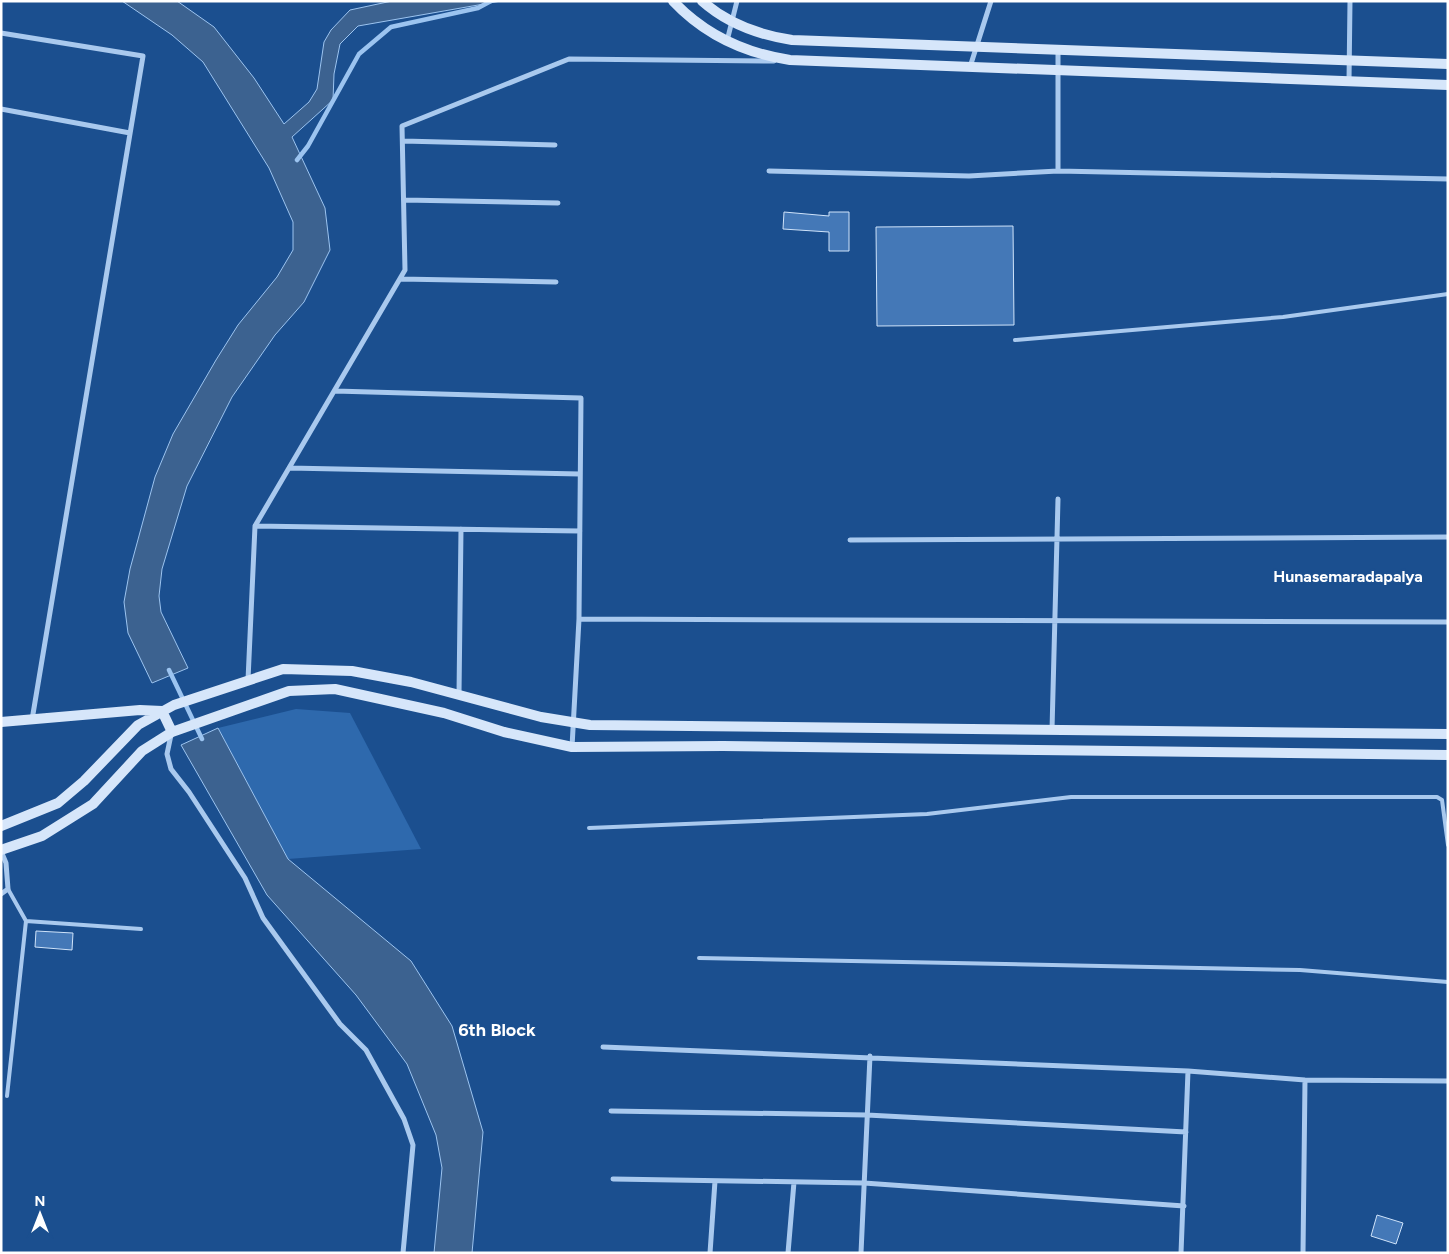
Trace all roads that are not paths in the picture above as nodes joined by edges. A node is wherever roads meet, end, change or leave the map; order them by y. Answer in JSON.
{"nodes":[{"id":1,"x":673,"y":1,"type":"edge"},
{"id":2,"x":702,"y":1,"type":"edge"},
{"id":3,"x":737,"y":1,"type":"edge"},
{"id":4,"x":990,"y":1,"type":"edge"},
{"id":5,"x":1350,"y":1,"type":"edge"},
{"id":6,"x":732,"y":22,"type":"junction"},
{"id":7,"x":1,"y":33,"type":"edge"},
{"id":8,"x":727,"y":42,"type":"junction"},
{"id":9,"x":976,"y":47,"type":"junction"},
{"id":10,"x":1058,"y":50,"type":"junction"},
{"id":11,"x":1349,"y":61,"type":"junction"},
{"id":12,"x":808,"y":62,"type":"junction"},
{"id":13,"x":1448,"y":64,"type":"edge"},
{"id":14,"x":970,"y":67,"type":"junction"},
{"id":15,"x":1058,"y":70,"type":"junction"},
{"id":16,"x":1349,"y":81,"type":"junction"},
{"id":17,"x":1448,"y":85,"type":"edge"},
{"id":18,"x":1,"y":109,"type":"edge"},
{"id":19,"x":130,"y":133,"type":"junction"},
{"id":20,"x":403,"y":141,"type":"junction"},
{"id":21,"x":555,"y":145,"type":"dead end"},
{"id":22,"x":1058,"y":170,"type":"junction"},
{"id":23,"x":768,"y":171,"type":"dead end"},
{"id":24,"x":1448,"y":179,"type":"edge"},
{"id":25,"x":404,"y":200,"type":"junction"},
{"id":26,"x":558,"y":203,"type":"dead end"},
{"id":27,"x":400,"y":279,"type":"junction"},
{"id":28,"x":556,"y":282,"type":"dead end"},
{"id":29,"x":1448,"y":294,"type":"edge"},
{"id":30,"x":1015,"y":340,"type":"dead end"},
{"id":31,"x":335,"y":391,"type":"junction"},
{"id":32,"x":289,"y":468,"type":"junction"},
{"id":33,"x":580,"y":474,"type":"junction"},
{"id":34,"x":1058,"y":499,"type":"dead end"},
{"id":35,"x":255,"y":526,"type":"junction"},
{"id":36,"x":461,"y":529,"type":"junction"},
{"id":37,"x":580,"y":531,"type":"junction"},
{"id":38,"x":1448,"y":537,"type":"edge"},
{"id":39,"x":1058,"y":539,"type":"junction"},
{"id":40,"x":850,"y":540,"type":"dead end"},
{"id":41,"x":579,"y":619,"type":"junction"},
{"id":42,"x":1055,"y":621,"type":"junction"},
{"id":43,"x":1448,"y":622,"type":"edge"},
{"id":44,"x":248,"y":680,"type":"junction"},
{"id":45,"x":459,"y":695,"type":"junction"},
{"id":46,"x":162,"y":711,"type":"junction"},
{"id":47,"x":32,"y":720,"type":"junction"},
{"id":48,"x":1,"y":722,"type":"edge"},
{"id":49,"x":573,"y":723,"type":"junction"},
{"id":50,"x":1052,"y":730,"type":"junction"},
{"id":51,"x":172,"y":732,"type":"junction"},
{"id":52,"x":1448,"y":734,"type":"edge"},
{"id":53,"x":572,"y":747,"type":"junction"},
{"id":54,"x":1448,"y":755,"type":"edge"},
{"id":55,"x":1,"y":826,"type":"edge"},
{"id":56,"x":589,"y":828,"type":"dead end"},
{"id":57,"x":1448,"y":845,"type":"edge"},
{"id":58,"x":1,"y":850,"type":"edge"},
{"id":59,"x":8,"y":889,"type":"junction"},
{"id":60,"x":1,"y":894,"type":"edge"},
{"id":61,"x":26,"y":921,"type":"junction"},
{"id":62,"x":141,"y":929,"type":"dead end"},
{"id":63,"x":699,"y":958,"type":"dead end"},
{"id":64,"x":1448,"y":982,"type":"edge"},
{"id":65,"x":603,"y":1046,"type":"dead end"},
{"id":66,"x":870,"y":1056,"type":"junction"},
{"id":67,"x":1188,"y":1071,"type":"junction"},
{"id":68,"x":1305,"y":1080,"type":"junction"},
{"id":69,"x":1448,"y":1081,"type":"edge"},
{"id":70,"x":7,"y":1096,"type":"dead end"},
{"id":71,"x":611,"y":1111,"type":"dead end"},
{"id":72,"x":867,"y":1115,"type":"junction"},
{"id":73,"x":1186,"y":1132,"type":"junction"},
{"id":74,"x":613,"y":1180,"type":"dead end"},
{"id":75,"x":714,"y":1181,"type":"junction"},
{"id":76,"x":794,"y":1182,"type":"junction"},
{"id":77,"x":864,"y":1183,"type":"junction"},
{"id":78,"x":1184,"y":1206,"type":"junction"},
{"id":79,"x":403,"y":1253,"type":"edge"},
{"id":80,"x":710,"y":1253,"type":"edge"},
{"id":81,"x":788,"y":1253,"type":"edge"},
{"id":82,"x":861,"y":1253,"type":"edge"},
{"id":83,"x":1181,"y":1253,"type":"edge"},
{"id":84,"x":1304,"y":1253,"type":"edge"}],
"edges":[{"from":1,"to":8,"type":"street"},
{"from":2,"to":6,"type":"street"},
{"from":3,"to":6,"type":"street"},
{"from":4,"to":9,"type":"street"},
{"from":5,"to":11,"type":"street"},
{"from":6,"to":8,"type":"street"},
{"from":6,"to":9,"type":"street"},
{"from":7,"to":19,"type":"street"},
{"from":8,"to":12,"type":"street"},
{"from":9,"to":10,"type":"street"},
{"from":9,"to":14,"type":"street"},
{"from":10,"to":11,"type":"street"},
{"from":10,"to":15,"type":"street"},
{"from":11,"to":13,"type":"street"},
{"from":11,"to":16,"type":"street"},
{"from":12,"to":14,"type":"street"},
{"from":12,"to":20,"type":"street"},
{"from":14,"to":15,"type":"street"},
{"from":15,"to":16,"type":"street"},
{"from":15,"to":22,"type":"street"},
{"from":16,"to":17,"type":"street"},
{"from":18,"to":19,"type":"street"},
{"from":19,"to":47,"type":"street"},
{"from":20,"to":21,"type":"street"},
{"from":20,"to":25,"type":"street"},
{"from":22,"to":23,"type":"street"},
{"from":22,"to":24,"type":"street"},
{"from":25,"to":26,"type":"street"},
{"from":25,"to":27,"type":"street"},
{"from":27,"to":28,"type":"street"},
{"from":27,"to":31,"type":"street"},
{"from":29,"to":30,"type":"lane"},
{"from":31,"to":32,"type":"street"},
{"from":31,"to":33,"type":"street"},
{"from":32,"to":33,"type":"street"},
{"from":32,"to":35,"type":"street"},
{"from":33,"to":37,"type":"street"},
{"from":34,"to":39,"type":"street"},
{"from":35,"to":36,"type":"street"},
{"from":35,"to":44,"type":"street"},
{"from":36,"to":37,"type":"street"},
{"from":36,"to":45,"type":"street"},
{"from":37,"to":41,"type":"street"},
{"from":38,"to":39,"type":"street"},
{"from":39,"to":40,"type":"street"},
{"from":39,"to":42,"type":"street"},
{"from":41,"to":42,"type":"street"},
{"from":41,"to":49,"type":"street"},
{"from":42,"to":43,"type":"street"},
{"from":42,"to":50,"type":"street"},
{"from":44,"to":45,"type":"street"},
{"from":44,"to":46,"type":"street"},
{"from":45,"to":49,"type":"street"},
{"from":46,"to":47,"type":"street"},
{"from":46,"to":51,"type":"street"},
{"from":46,"to":55,"type":"street"},
{"from":47,"to":48,"type":"street"},
{"from":49,"to":50,"type":"street"},
{"from":49,"to":53,"type":"street"},
{"from":50,"to":52,"type":"street"},
{"from":51,"to":53,"type":"street"},
{"from":51,"to":58,"type":"street"},
{"from":51,"to":79,"type":"street"},
{"from":53,"to":54,"type":"street"},
{"from":56,"to":57,"type":"lane"},
{"from":58,"to":59,"type":"street"},
{"from":59,"to":60,"type":"street"},
{"from":59,"to":61,"type":"lane"},
{"from":61,"to":62,"type":"lane"},
{"from":61,"to":70,"type":"lane"},
{"from":63,"to":64,"type":"lane"},
{"from":65,"to":66,"type":"street"},
{"from":66,"to":67,"type":"street"},
{"from":66,"to":72,"type":"street"},
{"from":67,"to":68,"type":"street"},
{"from":67,"to":73,"type":"street"},
{"from":68,"to":69,"type":"street"},
{"from":68,"to":84,"type":"street"},
{"from":71,"to":72,"type":"street"},
{"from":72,"to":73,"type":"street"},
{"from":72,"to":77,"type":"street"},
{"from":73,"to":78,"type":"street"},
{"from":74,"to":75,"type":"street"},
{"from":75,"to":76,"type":"street"},
{"from":75,"to":80,"type":"street"},
{"from":76,"to":77,"type":"street"},
{"from":76,"to":81,"type":"street"},
{"from":77,"to":78,"type":"street"},
{"from":77,"to":82,"type":"street"},
{"from":78,"to":83,"type":"street"}]}
